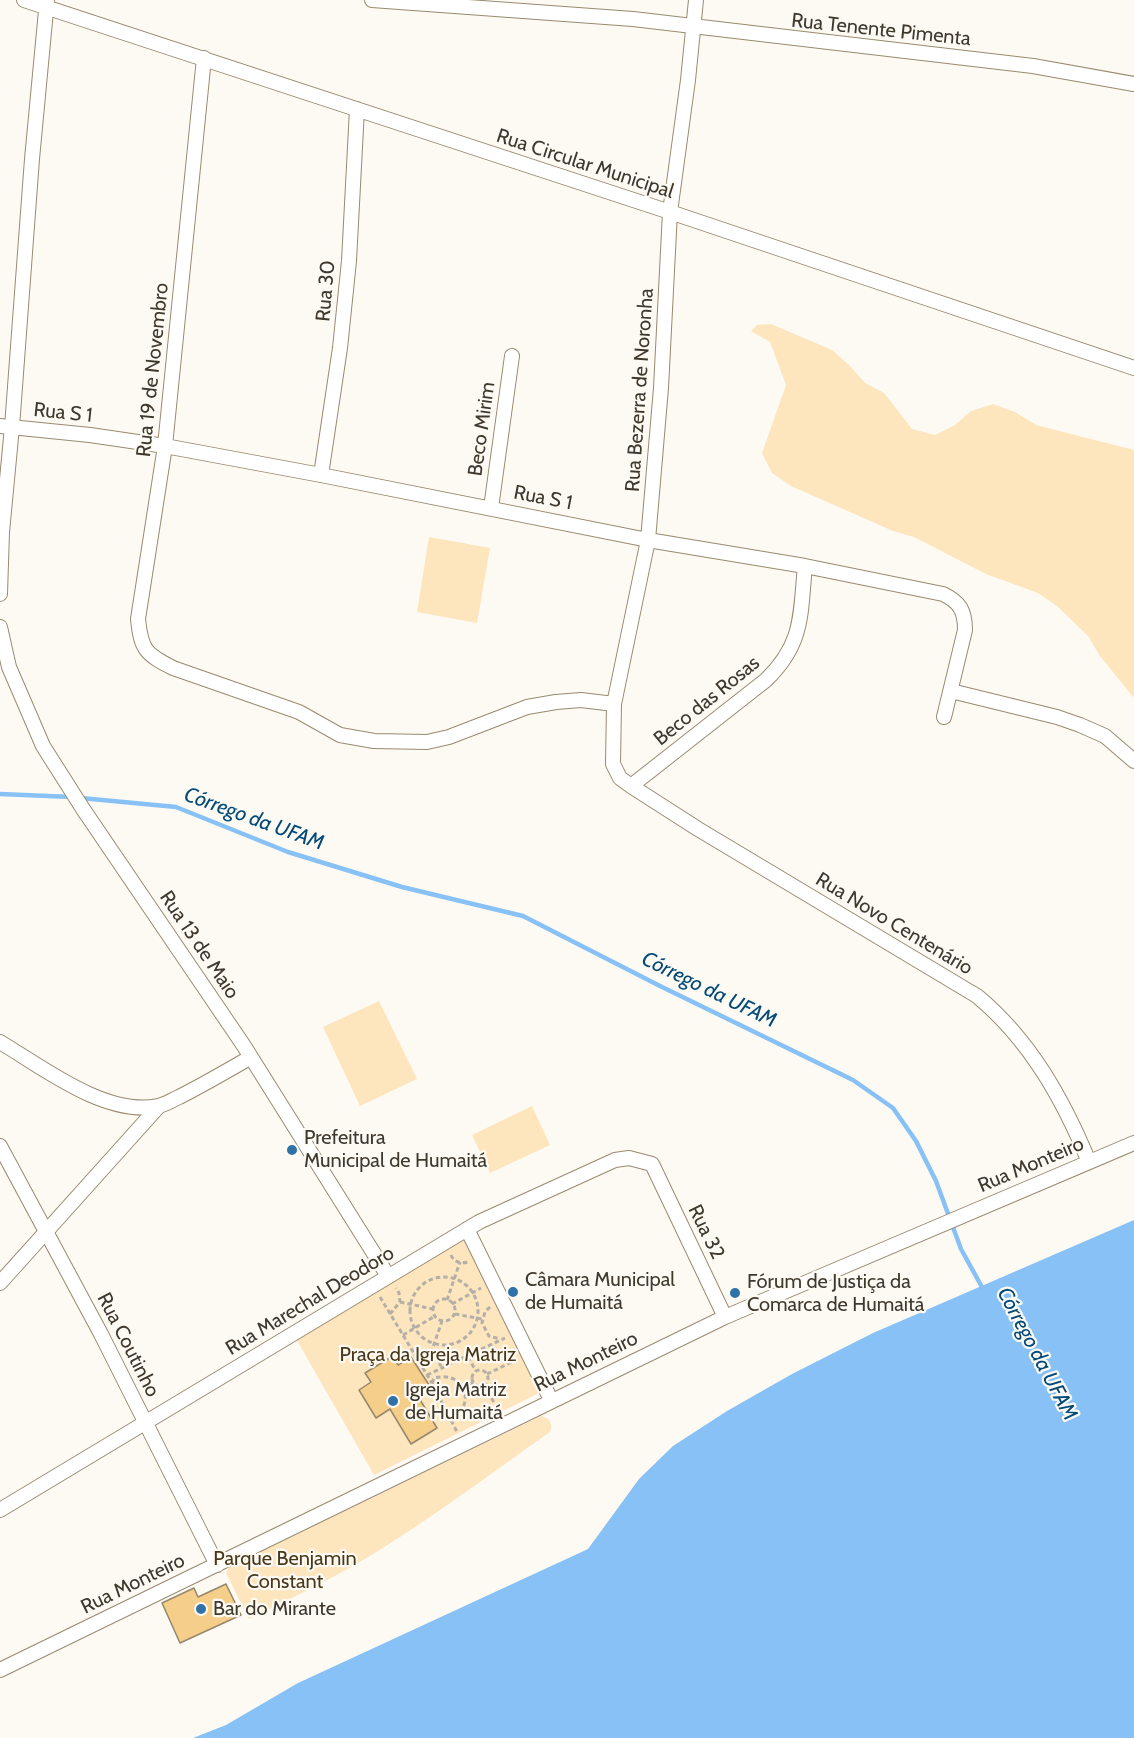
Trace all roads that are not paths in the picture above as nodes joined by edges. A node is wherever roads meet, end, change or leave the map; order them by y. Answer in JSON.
{"nodes":[{"id":1,"x":24,"y":0,"type":"edge"},
{"id":2,"x":372,"y":0,"type":"edge"},
{"id":3,"x":696,"y":0,"type":"edge"},
{"id":4,"x":47,"y":3,"type":"edge"},
{"id":5,"x":694,"y":28,"type":"junction"},
{"id":6,"x":204,"y":58,"type":"junction"},
{"id":7,"x":1134,"y":84,"type":"edge"},
{"id":8,"x":357,"y":109,"type":"junction"},
{"id":9,"x":670,"y":212,"type":"junction"},
{"id":10,"x":512,"y":356,"type":"dead end"},
{"id":11,"x":1134,"y":368,"type":"edge"},
{"id":12,"x":6,"y":427,"type":"edge"},
{"id":13,"x":165,"y":446,"type":"junction"},
{"id":14,"x":321,"y":475,"type":"junction"},
{"id":15,"x":491,"y":508,"type":"junction"},
{"id":16,"x":648,"y":540,"type":"junction"},
{"id":17,"x":805,"y":566,"type":"junction"},
{"id":18,"x":0,"y":594,"type":"edge"},
{"id":19,"x":0,"y":627,"type":"edge"},
{"id":20,"x":951,"y":691,"type":"junction"},
{"id":21,"x":614,"y":704,"type":"junction"},
{"id":22,"x":944,"y":717,"type":"dead end"},
{"id":23,"x":1134,"y":761,"type":"edge"},
{"id":24,"x":625,"y":782,"type":"junction"},
{"id":25,"x":0,"y":1042,"type":"edge"},
{"id":26,"x":251,"y":1057,"type":"junction"},
{"id":27,"x":159,"y":1106,"type":"junction"},
{"id":28,"x":1134,"y":1143,"type":"edge"},
{"id":29,"x":0,"y":1146,"type":"edge"},
{"id":30,"x":1089,"y":1162,"type":"junction"},
{"id":31,"x":652,"y":1164,"type":"joint"},
{"id":32,"x":467,"y":1229,"type":"junction"},
{"id":33,"x":47,"y":1232,"type":"junction"},
{"id":34,"x":388,"y":1276,"type":"junction"},
{"id":35,"x":0,"y":1283,"type":"edge"},
{"id":36,"x":726,"y":1317,"type":"junction"},
{"id":37,"x":551,"y":1400,"type":"junction"},
{"id":38,"x":145,"y":1423,"type":"junction"},
{"id":39,"x":0,"y":1510,"type":"edge"},
{"id":40,"x":217,"y":1565,"type":"junction"},
{"id":41,"x":0,"y":1670,"type":"edge"}],
"edges":[{"from":1,"to":4,"type":"street","name":"Rua Circular Municipal"},
{"from":2,"to":5,"type":"street","name":"Rua Tenente Pimenta"},
{"from":3,"to":5,"type":"street","name":"Rua Bezerra de Noronha"},
{"from":4,"to":6,"type":"street","name":"Rua Circular Municipal"},
{"from":4,"to":12,"type":"street"},
{"from":5,"to":7,"type":"street","name":"Rua Tenente Pimenta"},
{"from":5,"to":9,"type":"street","name":"Rua Bezerra de Noronha"},
{"from":6,"to":8,"type":"street","name":"Rua Circular Municipal"},
{"from":6,"to":13,"type":"street","name":"Rua 19 de Novembro"},
{"from":8,"to":9,"type":"street","name":"Rua Circular Municipal"},
{"from":8,"to":14,"type":"street","name":"Rua 30"},
{"from":9,"to":11,"type":"street","name":"Rua Circular Municipal"},
{"from":9,"to":16,"type":"street","name":"Rua Bezerra de Noronha"},
{"from":10,"to":15,"type":"street","name":"Beco Mirim"},
{"from":12,"to":13,"type":"street","name":"Rua S 1"},
{"from":12,"to":18,"type":"street"},
{"from":13,"to":14,"type":"street","name":"Rua S 1"},
{"from":13,"to":21,"type":"street","name":"Rua 19 de Novembro"},
{"from":14,"to":15,"type":"street","name":"Rua S 1"},
{"from":15,"to":16,"type":"street","name":"Rua S 1"},
{"from":16,"to":17,"type":"street","name":"Rua S 1"},
{"from":16,"to":21,"type":"street","name":"Rua Bezerra de Noronha"},
{"from":17,"to":20,"type":"street","name":"Rua S 1"},
{"from":17,"to":24,"type":"street","name":"Beco das Rosas"},
{"from":19,"to":26,"type":"street","name":"Rua 13 de Maio"},
{"from":20,"to":22,"type":"street","name":"Rua S 1"},
{"from":20,"to":23,"type":"street"},
{"from":21,"to":24,"type":"street","name":"Rua Bezerra de Noronha"},
{"from":24,"to":30,"type":"street","name":"Rua Novo Centenário"},
{"from":25,"to":27,"type":"street"},
{"from":26,"to":27,"type":"street"},
{"from":26,"to":34,"type":"street","name":"Rua 13 de Maio"},
{"from":27,"to":33,"type":"street"},
{"from":28,"to":30,"type":"street","name":"Rua Monteiro"},
{"from":29,"to":33,"type":"street","name":"Rua Coutinho"},
{"from":30,"to":36,"type":"street","name":"Rua Monteiro"},
{"from":31,"to":32,"type":"street","name":"Rua Marechal Deodoro"},
{"from":31,"to":36,"type":"street","name":"Rua 32"},
{"from":32,"to":34,"type":"street","name":"Rua Marechal Deodoro"},
{"from":32,"to":37,"type":"street"},
{"from":33,"to":35,"type":"street"},
{"from":33,"to":38,"type":"street","name":"Rua Coutinho"},
{"from":34,"to":38,"type":"street","name":"Rua Marechal Deodoro"},
{"from":36,"to":37,"type":"street","name":"Rua Monteiro"},
{"from":37,"to":40,"type":"street","name":"Rua Monteiro"},
{"from":38,"to":39,"type":"street","name":"Rua Marechal Deodoro"},
{"from":38,"to":40,"type":"street","name":"Rua Coutinho"},
{"from":40,"to":41,"type":"street","name":"Rua Monteiro"}]}
